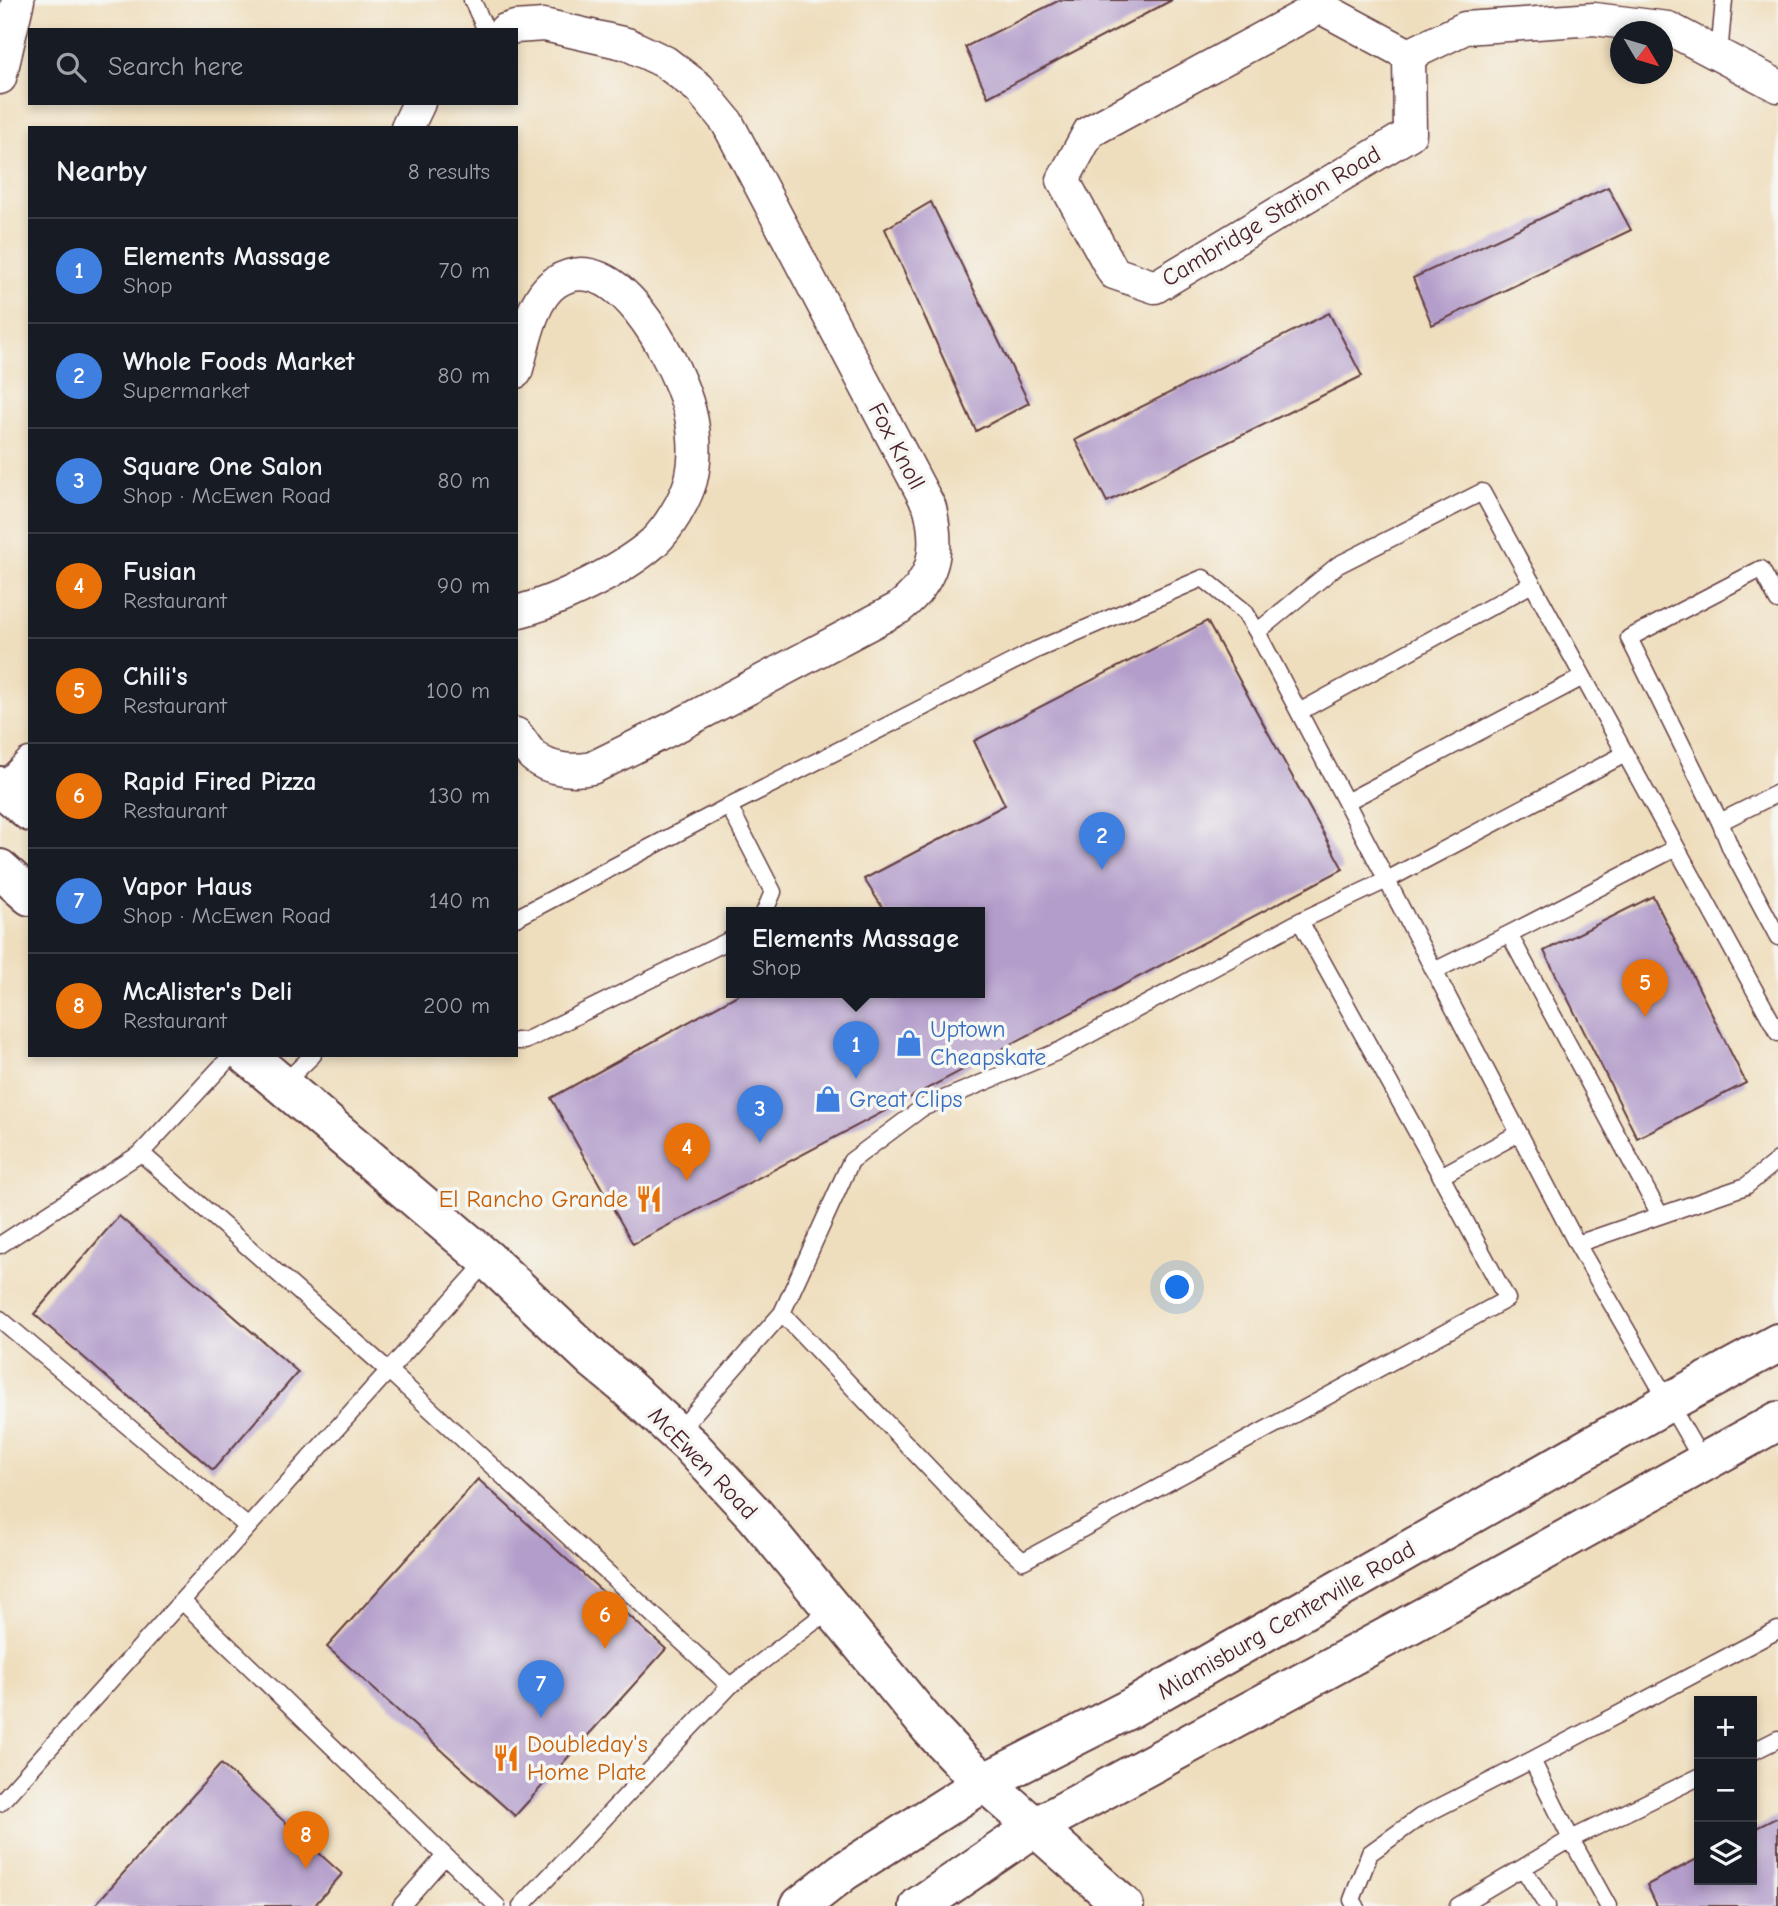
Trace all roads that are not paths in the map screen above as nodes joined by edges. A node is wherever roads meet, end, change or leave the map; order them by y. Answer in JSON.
{"nodes":[{"id":1,"x":18,"y":0,"type":"edge"},
{"id":2,"x":472,"y":0,"type":"edge"},
{"id":3,"x":1724,"y":0,"type":"edge"},
{"id":4,"x":485,"y":28,"type":"edge"},
{"id":5,"x":512,"y":28,"type":"edge"},
{"id":6,"x":1409,"y":55,"type":"junction"},
{"id":7,"x":1719,"y":55,"type":"junction"},
{"id":8,"x":0,"y":78,"type":"edge"},
{"id":9,"x":1778,"y":86,"type":"edge"},
{"id":10,"x":418,"y":105,"type":"edge"},
{"id":11,"x":408,"y":126,"type":"edge"},
{"id":12,"x":518,"y":365,"type":"edge"},
{"id":13,"x":1532,"y":584,"type":"junction"},
{"id":14,"x":1778,"y":601,"type":"edge"},
{"id":15,"x":518,"y":611,"type":"edge"},
{"id":16,"x":1257,"y":632,"type":"junction"},
{"id":17,"x":1583,"y":677,"type":"junction"},
{"id":18,"x":1299,"y":712,"type":"junction"},
{"id":19,"x":518,"y":737,"type":"edge"},
{"id":20,"x":1625,"y":754,"type":"junction"},
{"id":21,"x":1778,"y":793,"type":"edge"},
{"id":22,"x":1346,"y":802,"type":"junction"},
{"id":23,"x":729,"y":806,"type":"junction"},
{"id":24,"x":1720,"y":821,"type":"junction"},
{"id":25,"x":1676,"y":848,"type":"junction"},
{"id":26,"x":0,"y":869,"type":"edge"},
{"id":27,"x":1387,"y":880,"type":"junction"},
{"id":28,"x":28,"y":894,"type":"edge"},
{"id":29,"x":767,"y":907,"type":"edge"},
{"id":30,"x":518,"y":917,"type":"edge"},
{"id":31,"x":1300,"y":921,"type":"junction"},
{"id":32,"x":1510,"y":934,"type":"junction"},
{"id":33,"x":1778,"y":937,"type":"edge"},
{"id":34,"x":726,"y":942,"type":"edge"},
{"id":35,"x":1434,"y":971,"type":"junction"},
{"id":36,"x":1778,"y":1034,"type":"edge"},
{"id":37,"x":518,"y":1041,"type":"edge"},
{"id":38,"x":230,"y":1057,"type":"edge"},
{"id":39,"x":249,"y":1057,"type":"edge"},
{"id":40,"x":311,"y":1057,"type":"edge"},
{"id":41,"x":282,"y":1085,"type":"junction"},
{"id":42,"x":1519,"y":1133,"type":"junction"},
{"id":43,"x":141,"y":1153,"type":"junction"},
{"id":44,"x":1778,"y":1160,"type":"edge"},
{"id":45,"x":1441,"y":1176,"type":"junction"},
{"id":46,"x":1660,"y":1215,"type":"junction"},
{"id":47,"x":1577,"y":1244,"type":"junction"},
{"id":48,"x":0,"y":1245,"type":"edge"},
{"id":49,"x":488,"y":1260,"type":"junction"},
{"id":50,"x":782,"y":1313,"type":"junction"},
{"id":51,"x":0,"y":1319,"type":"edge"},
{"id":52,"x":1778,"y":1343,"type":"edge"},
{"id":53,"x":389,"y":1371,"type":"junction"},
{"id":54,"x":1669,"y":1402,"type":"junction"},
{"id":55,"x":1778,"y":1421,"type":"edge"},
{"id":56,"x":677,"y":1433,"type":"junction"},
{"id":57,"x":1703,"y":1462,"type":"junction"},
{"id":58,"x":248,"y":1527,"type":"junction"},
{"id":59,"x":181,"y":1601,"type":"junction"},
{"id":60,"x":832,"y":1608,"type":"junction"},
{"id":61,"x":1778,"y":1630,"type":"edge"},
{"id":62,"x":730,"y":1686,"type":"junction"},
{"id":63,"x":1778,"y":1739,"type":"edge"},
{"id":64,"x":1757,"y":1750,"type":"edge"},
{"id":65,"x":1532,"y":1760,"type":"junction"},
{"id":66,"x":1694,"y":1779,"type":"edge"},
{"id":67,"x":985,"y":1782,"type":"junction"},
{"id":68,"x":0,"y":1803,"type":"edge"},
{"id":69,"x":1035,"y":1827,"type":"junction"},
{"id":70,"x":1571,"y":1839,"type":"junction"},
{"id":71,"x":444,"y":1857,"type":"junction"},
{"id":72,"x":1523,"y":1868,"type":"junction"},
{"id":73,"x":401,"y":1906,"type":"edge"},
{"id":74,"x":497,"y":1906,"type":"edge"},
{"id":75,"x":521,"y":1906,"type":"edge"},
{"id":76,"x":800,"y":1906,"type":"edge"},
{"id":77,"x":919,"y":1906,"type":"edge"},
{"id":78,"x":1124,"y":1906,"type":"edge"},
{"id":79,"x":1356,"y":1906,"type":"edge"},
{"id":80,"x":1458,"y":1906,"type":"edge"},
{"id":81,"x":1547,"y":1906,"type":"edge"},
{"id":82,"x":1608,"y":1906,"type":"edge"}],
"edges":[{"from":1,"to":8,"type":"street"},
{"from":2,"to":4,"type":"lane"},
{"from":3,"to":7,"type":"lane"},
{"from":5,"to":19,"type":"street","name":"Fox Knoll"},
{"from":6,"to":6,"type":"street","name":"Cambridge Station Road"},
{"from":6,"to":7,"type":"street"},
{"from":7,"to":9,"type":"street"},
{"from":10,"to":11,"type":"street"},
{"from":12,"to":15,"type":"street"},
{"from":13,"to":16,"type":"lane"},
{"from":13,"to":17,"type":"lane"},
{"from":13,"to":18,"type":"lane"},
{"from":14,"to":24,"type":"lane"},
{"from":16,"to":18,"type":"lane"},
{"from":16,"to":23,"type":"lane"},
{"from":17,"to":20,"type":"lane"},
{"from":17,"to":22,"type":"lane"},
{"from":18,"to":22,"type":"lane"},
{"from":20,"to":25,"type":"lane"},
{"from":20,"to":27,"type":"lane"},
{"from":21,"to":24,"type":"lane"},
{"from":22,"to":27,"type":"lane"},
{"from":23,"to":29,"type":"lane"},
{"from":23,"to":30,"type":"lane"},
{"from":24,"to":33,"type":"lane"},
{"from":25,"to":32,"type":"lane"},
{"from":25,"to":36,"type":"lane"},
{"from":26,"to":28,"type":"main road"},
{"from":27,"to":31,"type":"lane"},
{"from":27,"to":35,"type":"lane"},
{"from":31,"to":45,"type":"lane"},
{"from":31,"to":50,"type":"lane"},
{"from":32,"to":35,"type":"lane"},
{"from":32,"to":46,"type":"lane"},
{"from":34,"to":37,"type":"lane"},
{"from":35,"to":42,"type":"lane"},
{"from":38,"to":43,"type":"lane"},
{"from":39,"to":41,"type":"main road","name":"McEwen Road"},
{"from":40,"to":41,"type":"lane"},
{"from":41,"to":49,"type":"main road","name":"McEwen Road"},
{"from":42,"to":45,"type":"lane"},
{"from":42,"to":47,"type":"lane"},
{"from":43,"to":48,"type":"lane"},
{"from":43,"to":53,"type":"lane"},
{"from":44,"to":46,"type":"lane"},
{"from":45,"to":50,"type":"lane"},
{"from":46,"to":47,"type":"lane"},
{"from":47,"to":54,"type":"lane"},
{"from":49,"to":53,"type":"lane"},
{"from":49,"to":56,"type":"main road","name":"McEwen Road"},
{"from":50,"to":56,"type":"lane"},
{"from":51,"to":58,"type":"lane"},
{"from":52,"to":54,"type":"main road","name":"Miamisburg Centerville Road"},
{"from":53,"to":58,"type":"lane"},
{"from":53,"to":62,"type":"lane"},
{"from":54,"to":57,"type":"lane"},
{"from":54,"to":67,"type":"main road","name":"Miamisburg Centerville Road"},
{"from":55,"to":57,"type":"main road"},
{"from":56,"to":60,"type":"main road","name":"McEwen Road"},
{"from":57,"to":69,"type":"main road"},
{"from":58,"to":59,"type":"lane"},
{"from":59,"to":68,"type":"lane"},
{"from":59,"to":71,"type":"lane"},
{"from":60,"to":62,"type":"lane"},
{"from":60,"to":67,"type":"main road","name":"McEwen Road"},
{"from":61,"to":65,"type":"lane"},
{"from":62,"to":75,"type":"lane"},
{"from":63,"to":64,"type":"lane"},
{"from":65,"to":70,"type":"lane"},
{"from":65,"to":79,"type":"lane"},
{"from":66,"to":70,"type":"lane"},
{"from":67,"to":69,"type":"main road","name":"McEwen Road"},
{"from":67,"to":76,"type":"main road","name":"Miamisburg Centerville Road"},
{"from":69,"to":77,"type":"main road"},
{"from":69,"to":78,"type":"main road","name":"McEwen Road"},
{"from":70,"to":72,"type":"lane"},
{"from":70,"to":82,"type":"lane"},
{"from":71,"to":73,"type":"lane"},
{"from":71,"to":74,"type":"lane"},
{"from":72,"to":80,"type":"lane"},
{"from":72,"to":81,"type":"lane"}]}
